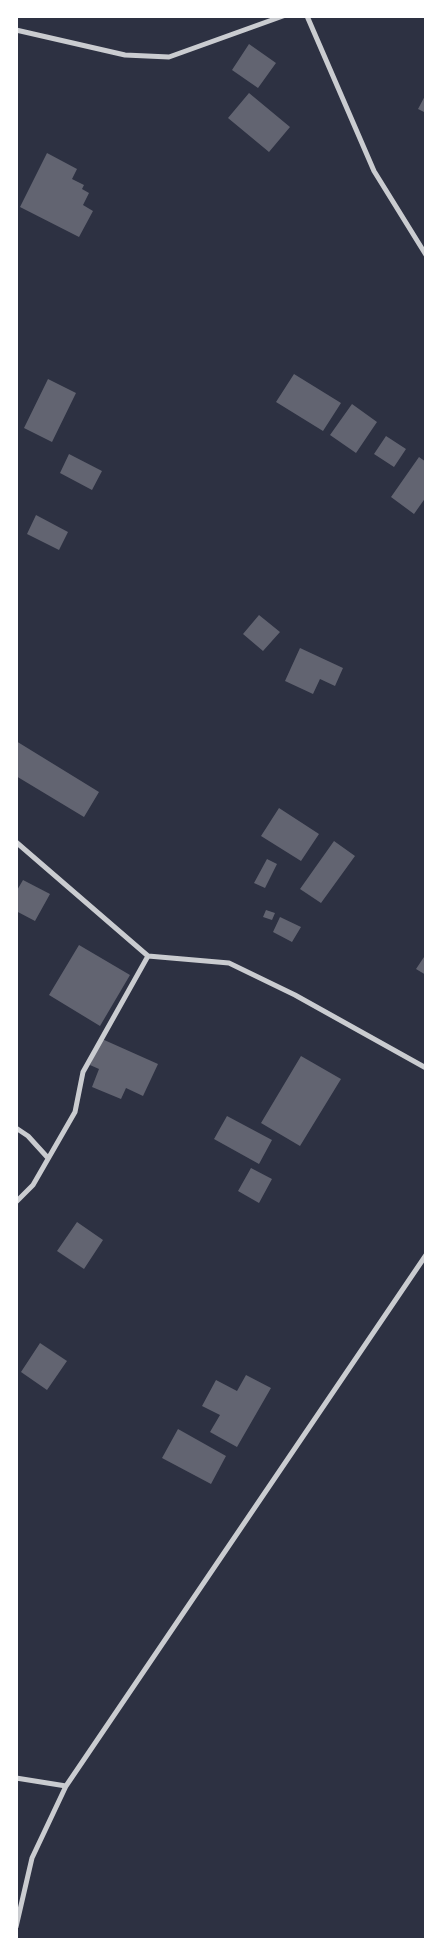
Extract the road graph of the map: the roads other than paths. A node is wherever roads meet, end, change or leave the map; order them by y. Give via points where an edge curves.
1 (283, 16) edge
2 (307, 16) edge
3 (16, 30) edge
4 (426, 255) edge
5 (16, 842) edge
6 (148, 956) junction
7 (426, 1068) edge
8 (16, 1128) edge
9 (48, 1158) junction
10 (16, 1202) edge
11 (426, 1255) edge
12 (16, 1778) edge
13 (66, 1786) junction
14 (16, 1927) edge

1 - 3 street via 169,56 125,55
2 - 4 street via 374,170
5 - 6 street
6 - 7 street via 229,963 295,995
6 - 9 street via 83,1072 75,1112
8 - 9 street
9 - 10 street via 33,1185
11 - 13 street
12 - 13 street
13 - 14 street via 32,1858

